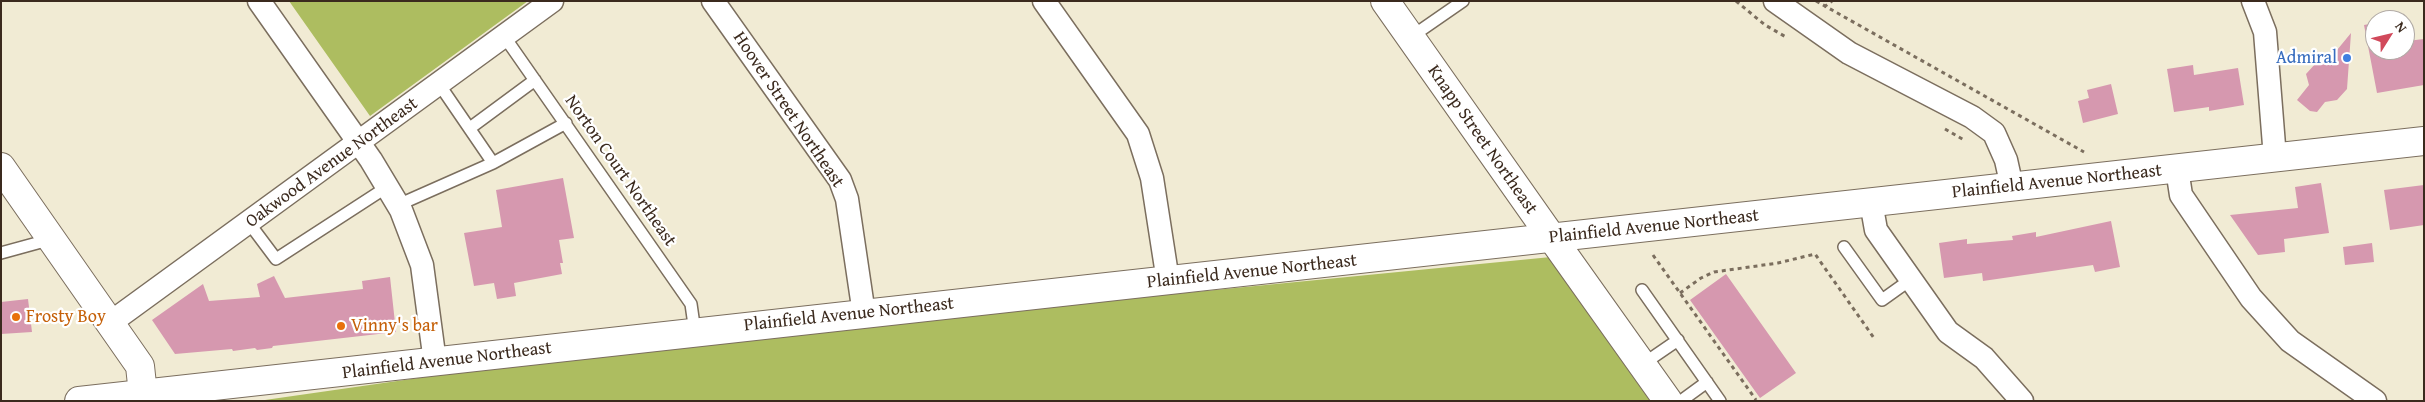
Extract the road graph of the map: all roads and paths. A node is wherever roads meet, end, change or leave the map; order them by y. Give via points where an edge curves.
1 (259, 1) edge
2 (552, 1) edge
3 (713, 1) edge
4 (1044, 1) edge
5 (1385, 1) edge
6 (1463, 1) edge
7 (1744, 1) edge
8 (1816, 1) edge
9 (2253, 1) edge
10 (1783, 3) edge
11 (1740, 4) dead end
12 (504, 36) junction
13 (1410, 37) junction
14 (535, 80) junction
15 (439, 84) junction
16 (566, 123) junction
17 (470, 128) junction
18 (2424, 141) edge
19 (359, 144) junction
20 (2084, 152) dead end
21 (2276, 158) junction
22 (494, 163) junction
23 (1, 167) edge
24 (2177, 169) junction
25 (2012, 187) junction
26 (392, 196) junction
27 (1871, 202) junction
28 (249, 223) junction
29 (1552, 238) junction
30 (52, 239) junction
31 (1844, 247) dead end
32 (1, 253) edge
33 (1653, 255) dead end
34 (1910, 280) junction
35 (1168, 281) junction
36 (1642, 290) dead end
37 (1680, 293) junction
38 (864, 314) junction
39 (110, 323) junction
40 (695, 332) junction
41 (1874, 338) dead end
42 (1678, 340) junction
43 (435, 362) junction
44 (1643, 364) junction
45 (1708, 382) junction
46 (144, 394) junction
47 (1756, 400) edge
48 (80, 401) edge
49 (1668, 401) edge
50 (1681, 401) edge
51 (1720, 401) edge
52 (2022, 401) edge
53 (2375, 401) edge

1 - 19 street
2 - 12 street, Oakwood Avenue Northeast
3 - 38 street, Hoover Street Northeast via 840,180 846,199
4 - 35 street via 1138,134 1152,178
5 - 13 main road, Knapp Street Northeast
6 - 13 lane
7 - 11 path
8 - 20 path
9 - 21 street via 2265,32
10 - 25 street via 1849,53 1972,117 1994,133 2006,160
12 - 14 lane, Norton Court Northeast
12 - 15 street, Oakwood Avenue Northeast
13 - 29 main road, Knapp Street Northeast
14 - 16 lane, Norton Court Northeast
14 - 17 lane
15 - 17 lane
15 - 19 street, Oakwood Avenue Northeast
16 - 22 lane
16 - 40 lane, Norton Court Northeast via 692,304
17 - 22 lane
18 - 21 main road, Plainfield Avenue Northeast
19 - 26 street
19 - 28 street, Oakwood Avenue Northeast
21 - 24 main road, Plainfield Avenue Northeast
22 - 26 lane
23 - 30 main road
24 - 25 main road, Plainfield Avenue Northeast
24 - 53 street via 2181,195 2251,298 2290,341
25 - 27 main road, Plainfield Avenue Northeast
26 - 28 lane via 276,259
26 - 43 street via 422,265
27 - 29 main road, Plainfield Avenue Northeast
27 - 34 street via 1876,230
28 - 39 street, Oakwood Avenue Northeast
29 - 35 main road, Plainfield Avenue Northeast
29 - 44 main road, Knapp Street Northeast
30 - 32 lane
30 - 39 main road
31 - 34 lane via 1882,300
33 - 37 path
34 - 52 street via 1948,332 1984,358
35 - 38 main road, Plainfield Avenue Northeast
36 - 42 lane
37 - 41 path via 1714,272 1814,254
37 - 47 path
38 - 40 main road, Plainfield Avenue Northeast
39 - 46 main road via 140,366
40 - 43 main road, Plainfield Avenue Northeast
42 - 44 lane
42 - 45 lane
43 - 46 main road, Plainfield Avenue Northeast
44 - 49 main road, Knapp Street Northeast
45 - 50 lane
45 - 51 lane
46 - 48 main road, Plainfield Avenue Northeast

